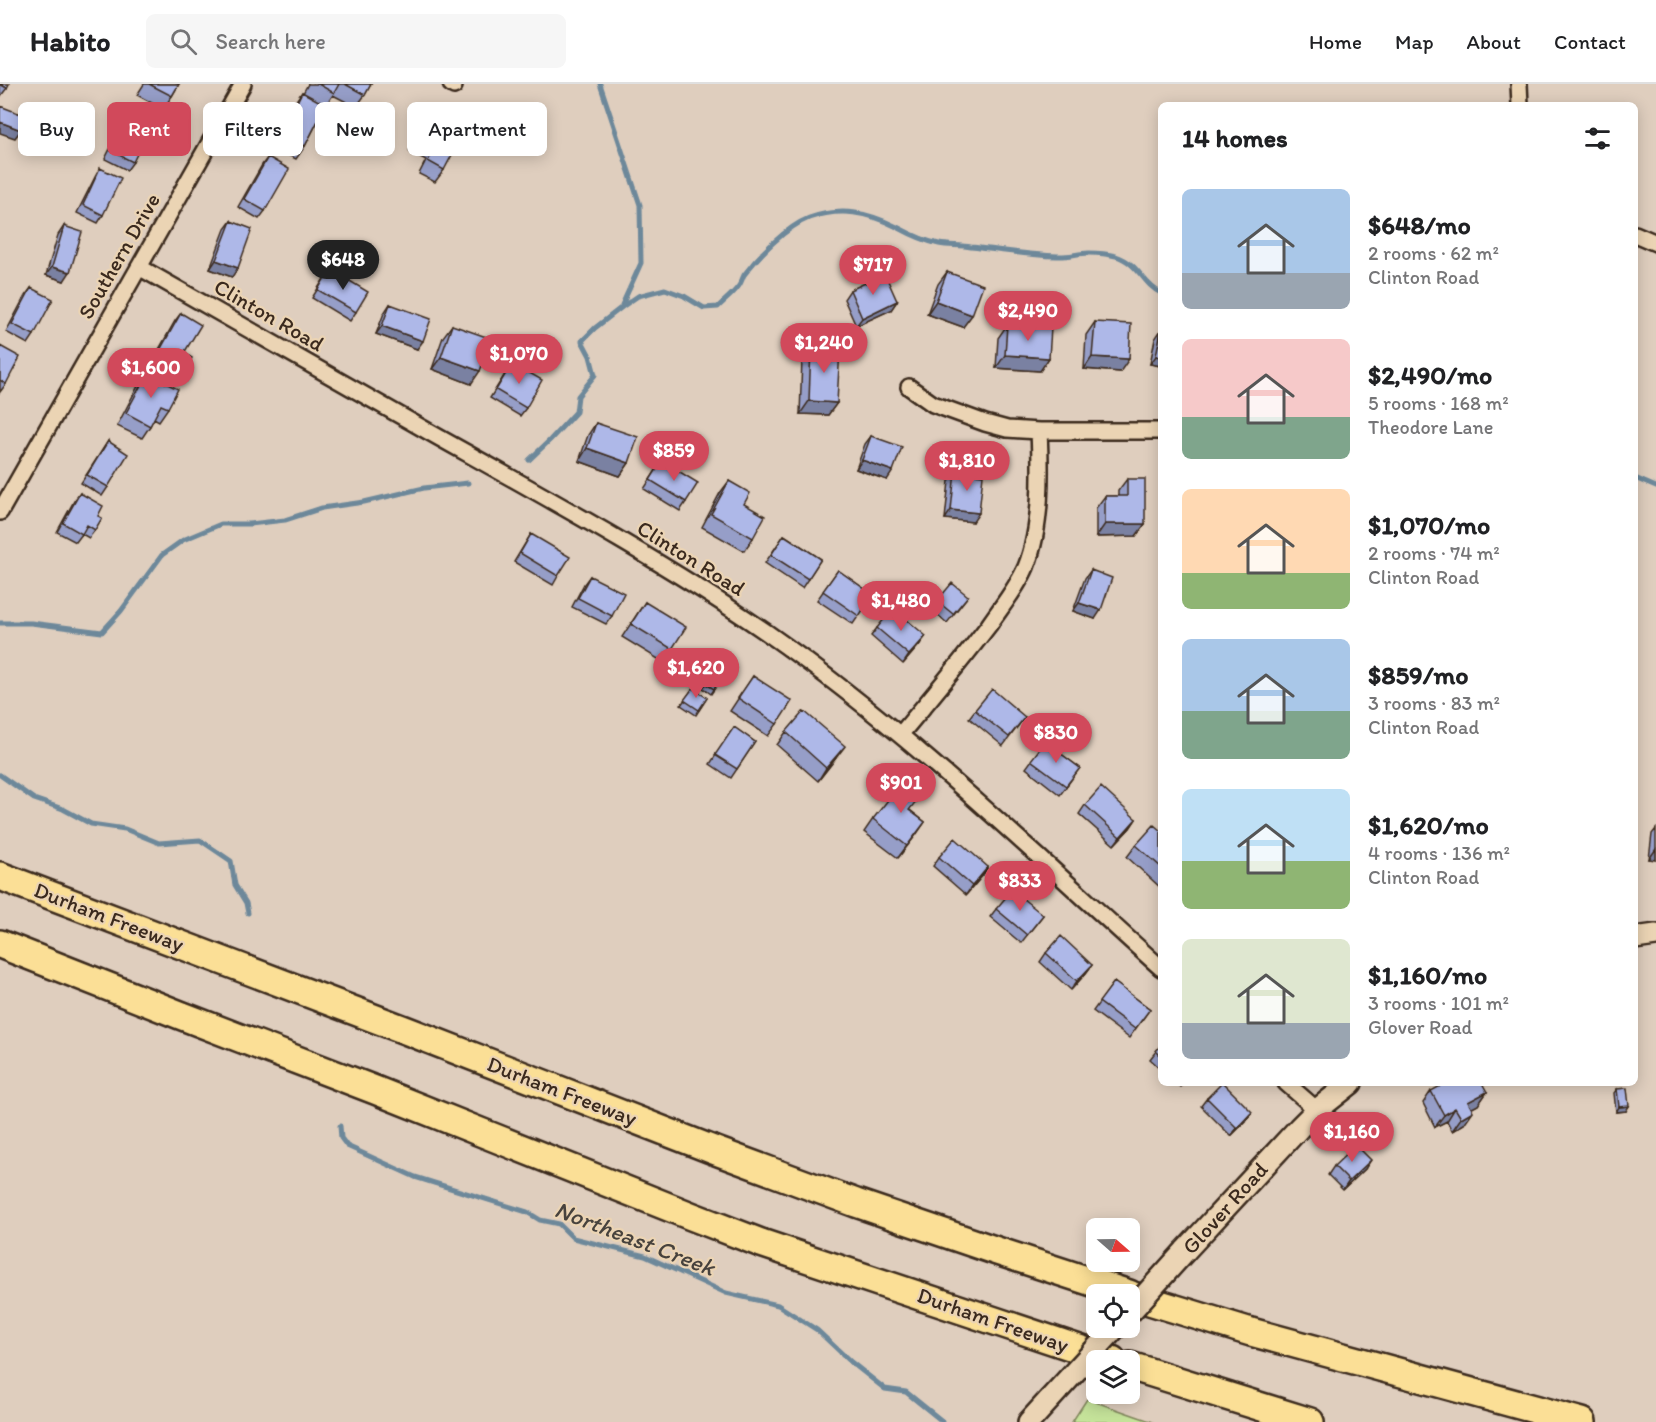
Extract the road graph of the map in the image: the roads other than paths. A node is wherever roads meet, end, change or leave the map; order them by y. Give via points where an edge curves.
1 (243, 84) edge
2 (1519, 84) edge
3 (1520, 102) edge
4 (1638, 235) edge
5 (1656, 243) edge
6 (139, 267) junction
7 (909, 387) dead end
8 (1039, 431) junction
9 (1158, 431) edge
10 (0, 512) edge
11 (900, 735) junction
12 (0, 876) edge
13 (1656, 935) edge
14 (1638, 938) edge
15 (0, 944) edge
16 (1158, 965) edge
17 (1289, 1086) edge
18 (1347, 1086) edge
19 (1317, 1110) junction
20 (1096, 1284) edge
21 (1140, 1298) edge
22 (1140, 1301) edge
23 (1106, 1338) edge
24 (1086, 1351) edge
25 (1140, 1369) edge
26 (1029, 1422) edge
27 (1310, 1422) edge
28 (1582, 1422) edge

1 - 6 street, Southern Drive
2 - 3 street
4 - 5 street
6 - 10 street, Southern Drive
6 - 11 street, Clinton Road via 664,567 766,633
7 - 8 street via 933,404 957,414 1007,429
8 - 9 street
8 - 11 street via 1036,528 1020,580 982,634
11 - 16 street, Clinton Road
12 - 20 highway, Durham Freeway via 716,1151
13 - 14 street
15 - 24 highway, Durham Freeway via 761,1243
17 - 19 street
18 - 19 street, Glover Road
19 - 22 street, Glover Road, bridge
21 - 28 highway, Durham Freeway
23 - 26 street, bridge
25 - 27 highway

